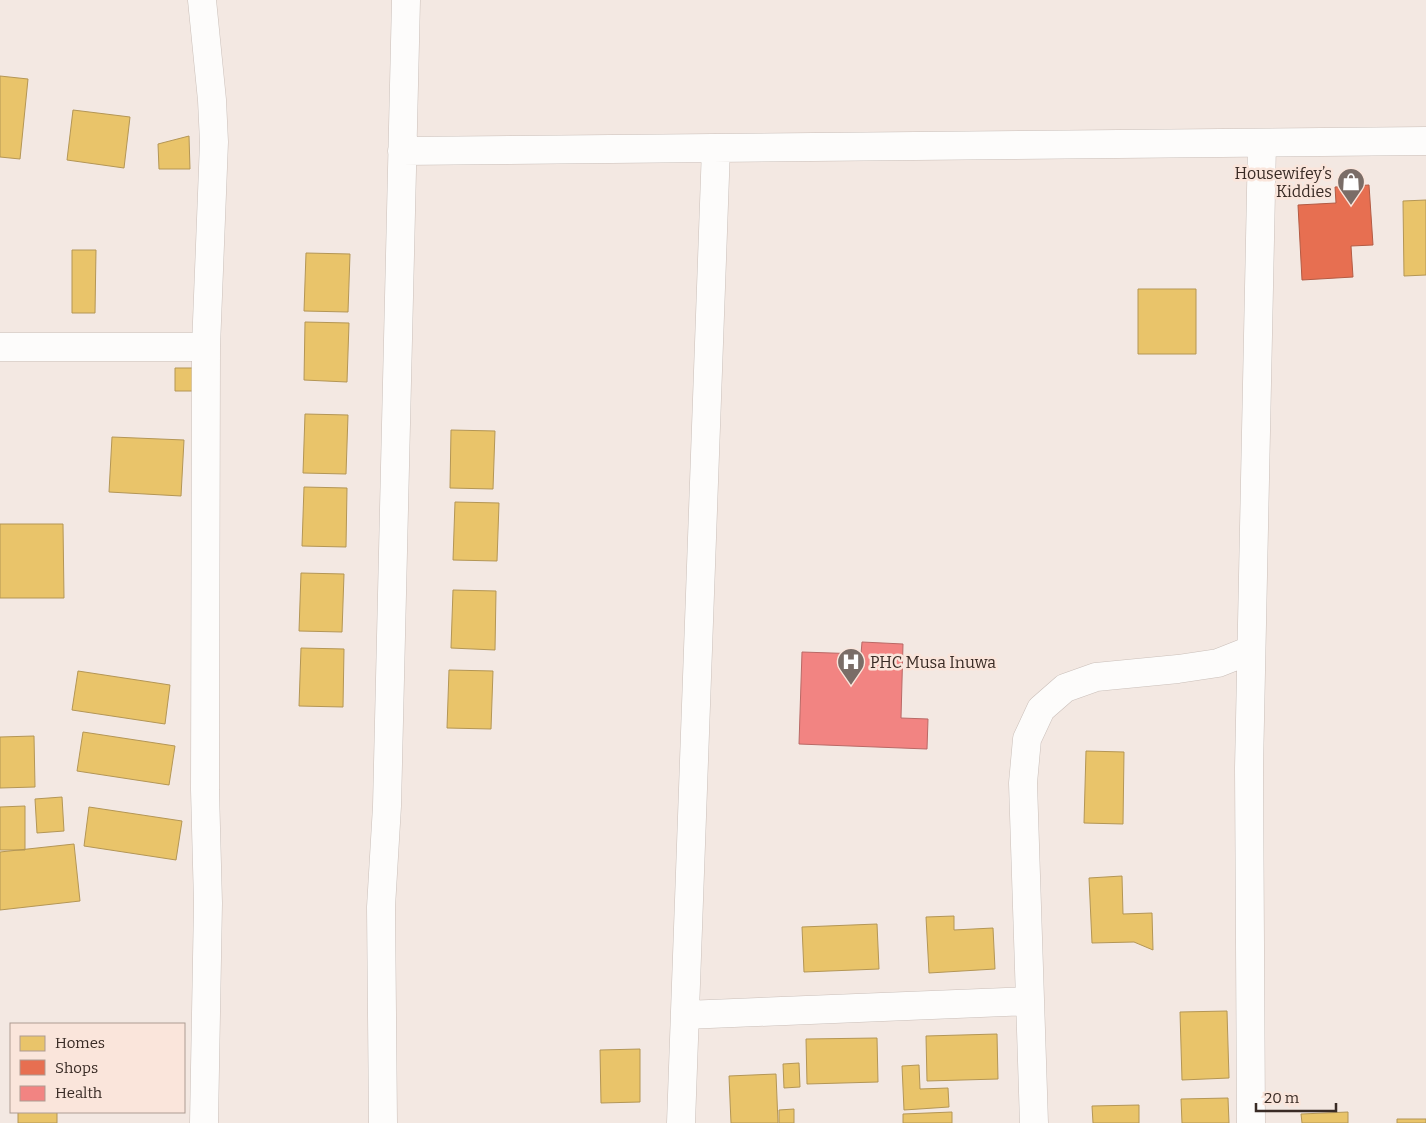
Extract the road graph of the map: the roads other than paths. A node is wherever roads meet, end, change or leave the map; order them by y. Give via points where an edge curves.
1 (202, 0) edge
2 (406, 0) edge
3 (1426, 142) edge
4 (1262, 143) junction
5 (716, 148) junction
6 (402, 151) junction
7 (206, 346) junction
8 (0, 347) edge
9 (1251, 650) junction
10 (1030, 1001) junction
11 (685, 1014) junction
12 (204, 1123) edge
13 (383, 1123) edge
14 (681, 1123) edge
15 (1034, 1123) edge
16 (1251, 1123) edge

1 - 7 street via 214,142
2 - 6 street
3 - 4 street
4 - 5 street
4 - 9 street
5 - 6 street
5 - 11 street
6 - 13 street via 381,907
7 - 8 street
7 - 12 street via 205,790 208,903
9 - 10 street via 1218,663 1096,677 1065,688 1041,710 1027,739 1022,783
9 - 16 street
10 - 11 street
10 - 15 street
11 - 14 street

